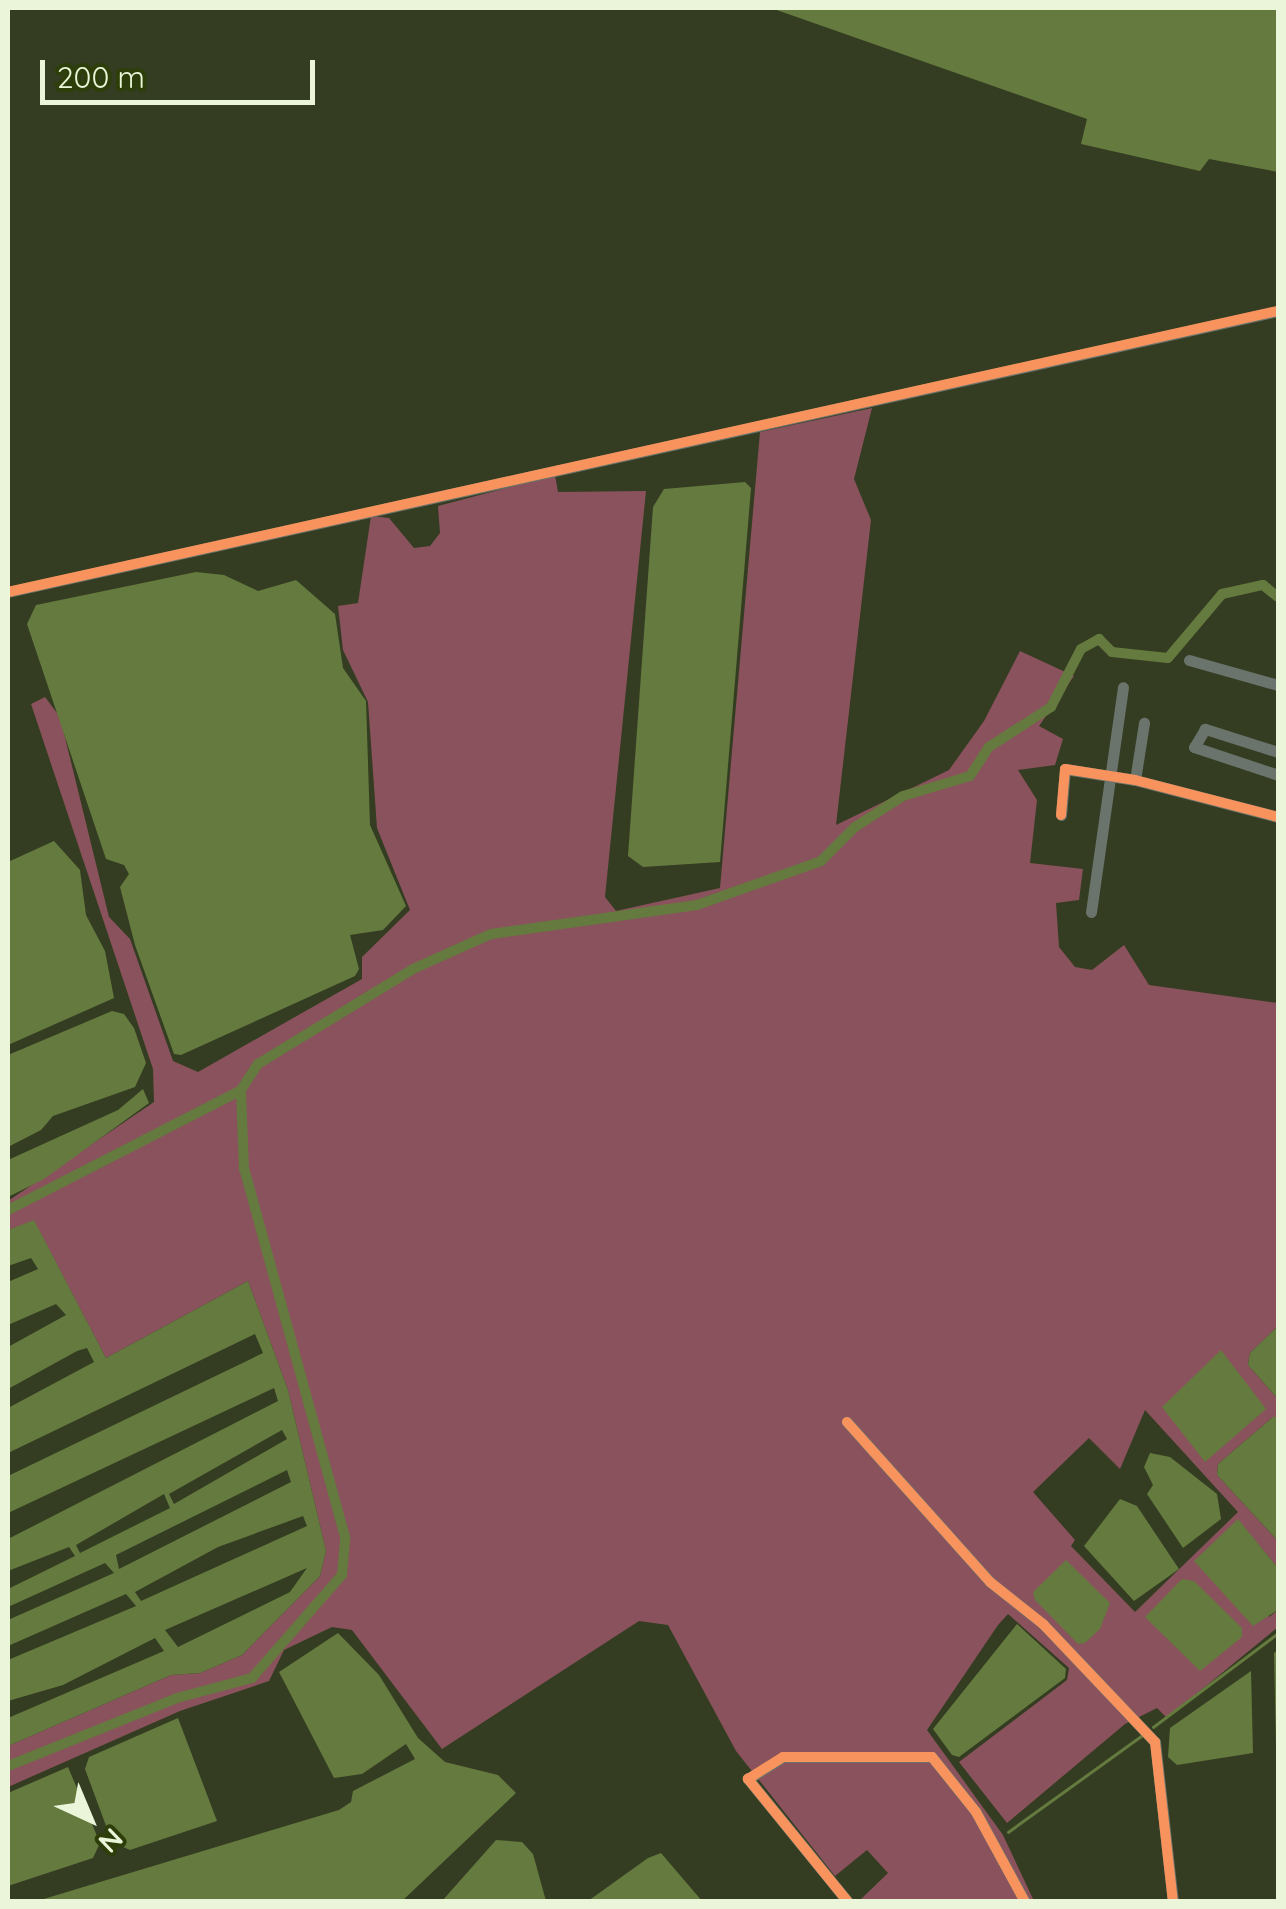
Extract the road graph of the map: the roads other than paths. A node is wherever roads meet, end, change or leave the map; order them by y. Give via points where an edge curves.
1 (1278, 311) edge
2 (8, 592) edge
3 (1189, 660) dead end
4 (1278, 685) edge
5 (1123, 687) dead end
6 (1144, 723) dead end
7 (1278, 752) edge
8 (1110, 775) junction
9 (1278, 775) edge
10 (1135, 780) junction
11 (1061, 815) dead end
12 (1278, 817) edge
13 (1092, 912) dead end
14 (846, 1422) dead end
15 (848, 1902) edge
16 (1024, 1902) edge
17 (1172, 1902) edge

1 - 2 street
3 - 4 street
5 - 8 street
6 - 10 street
7 - 9 street via 1205,729 1194,747
8 - 10 street
8 - 11 street via 1065,770
8 - 13 street
10 - 12 street
14 - 17 street via 990,1582 1043,1624 1155,1742
15 - 16 street via 748,1779 783,1756 932,1757 976,1812

